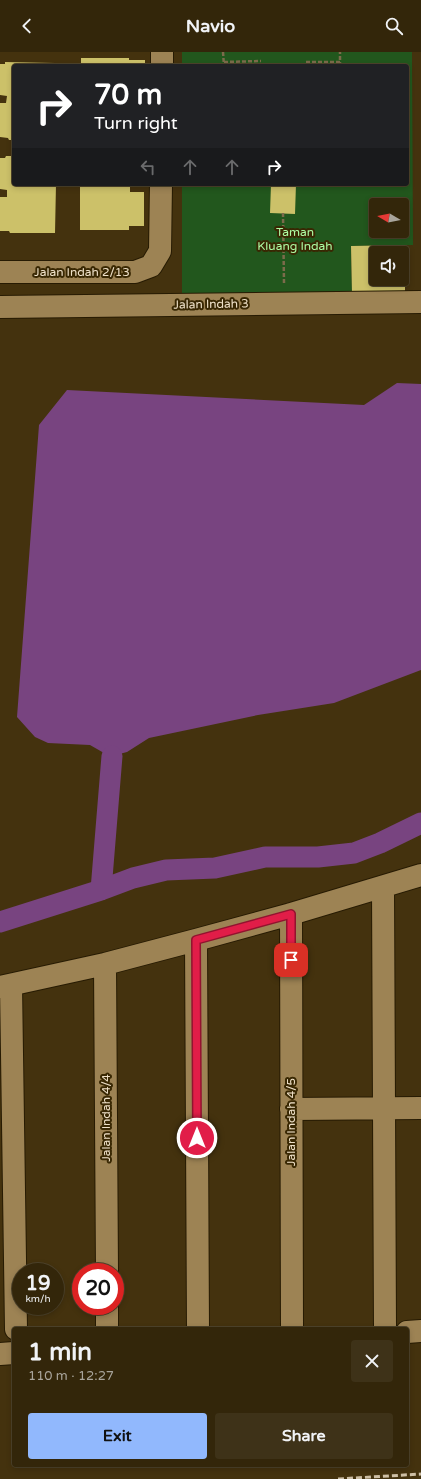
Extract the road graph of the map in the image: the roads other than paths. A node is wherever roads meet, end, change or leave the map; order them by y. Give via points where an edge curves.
1 (162, 52) edge
2 (162, 64) edge
3 (161, 186) edge
4 (0, 272) edge
5 (421, 302) edge
6 (0, 307) edge
7 (421, 875) edge
8 (383, 886) junction
9 (291, 914) junction
10 (196, 940) junction
11 (105, 964) junction
12 (6, 986) edge
13 (384, 1108) junction
14 (421, 1108) edge
15 (291, 1109) junction
16 (107, 1263) edge
17 (107, 1315) edge
18 (16, 1327) edge
19 (107, 1327) edge
20 (198, 1327) edge
21 (292, 1327) edge
22 (385, 1327) edge
23 (421, 1331) edge
24 (409, 1332) edge
25 (12, 1353) edge
26 (0, 1354) edge

1 - 2 street
3 - 4 street, Jalan Indah 2/13 via 160,251 151,266 135,272
5 - 6 street, Jalan Indah 3
7 - 8 street
8 - 9 street
8 - 13 street
9 - 10 street
9 - 15 street, Jalan Indah 4/5
10 - 11 street
10 - 20 street
11 - 12 street
11 - 16 street, Jalan Indah 4/4
12 - 18 street
13 - 14 street
13 - 15 street
13 - 22 street
15 - 21 street, Jalan Indah 4/5
17 - 19 street
23 - 24 street
25 - 26 street

